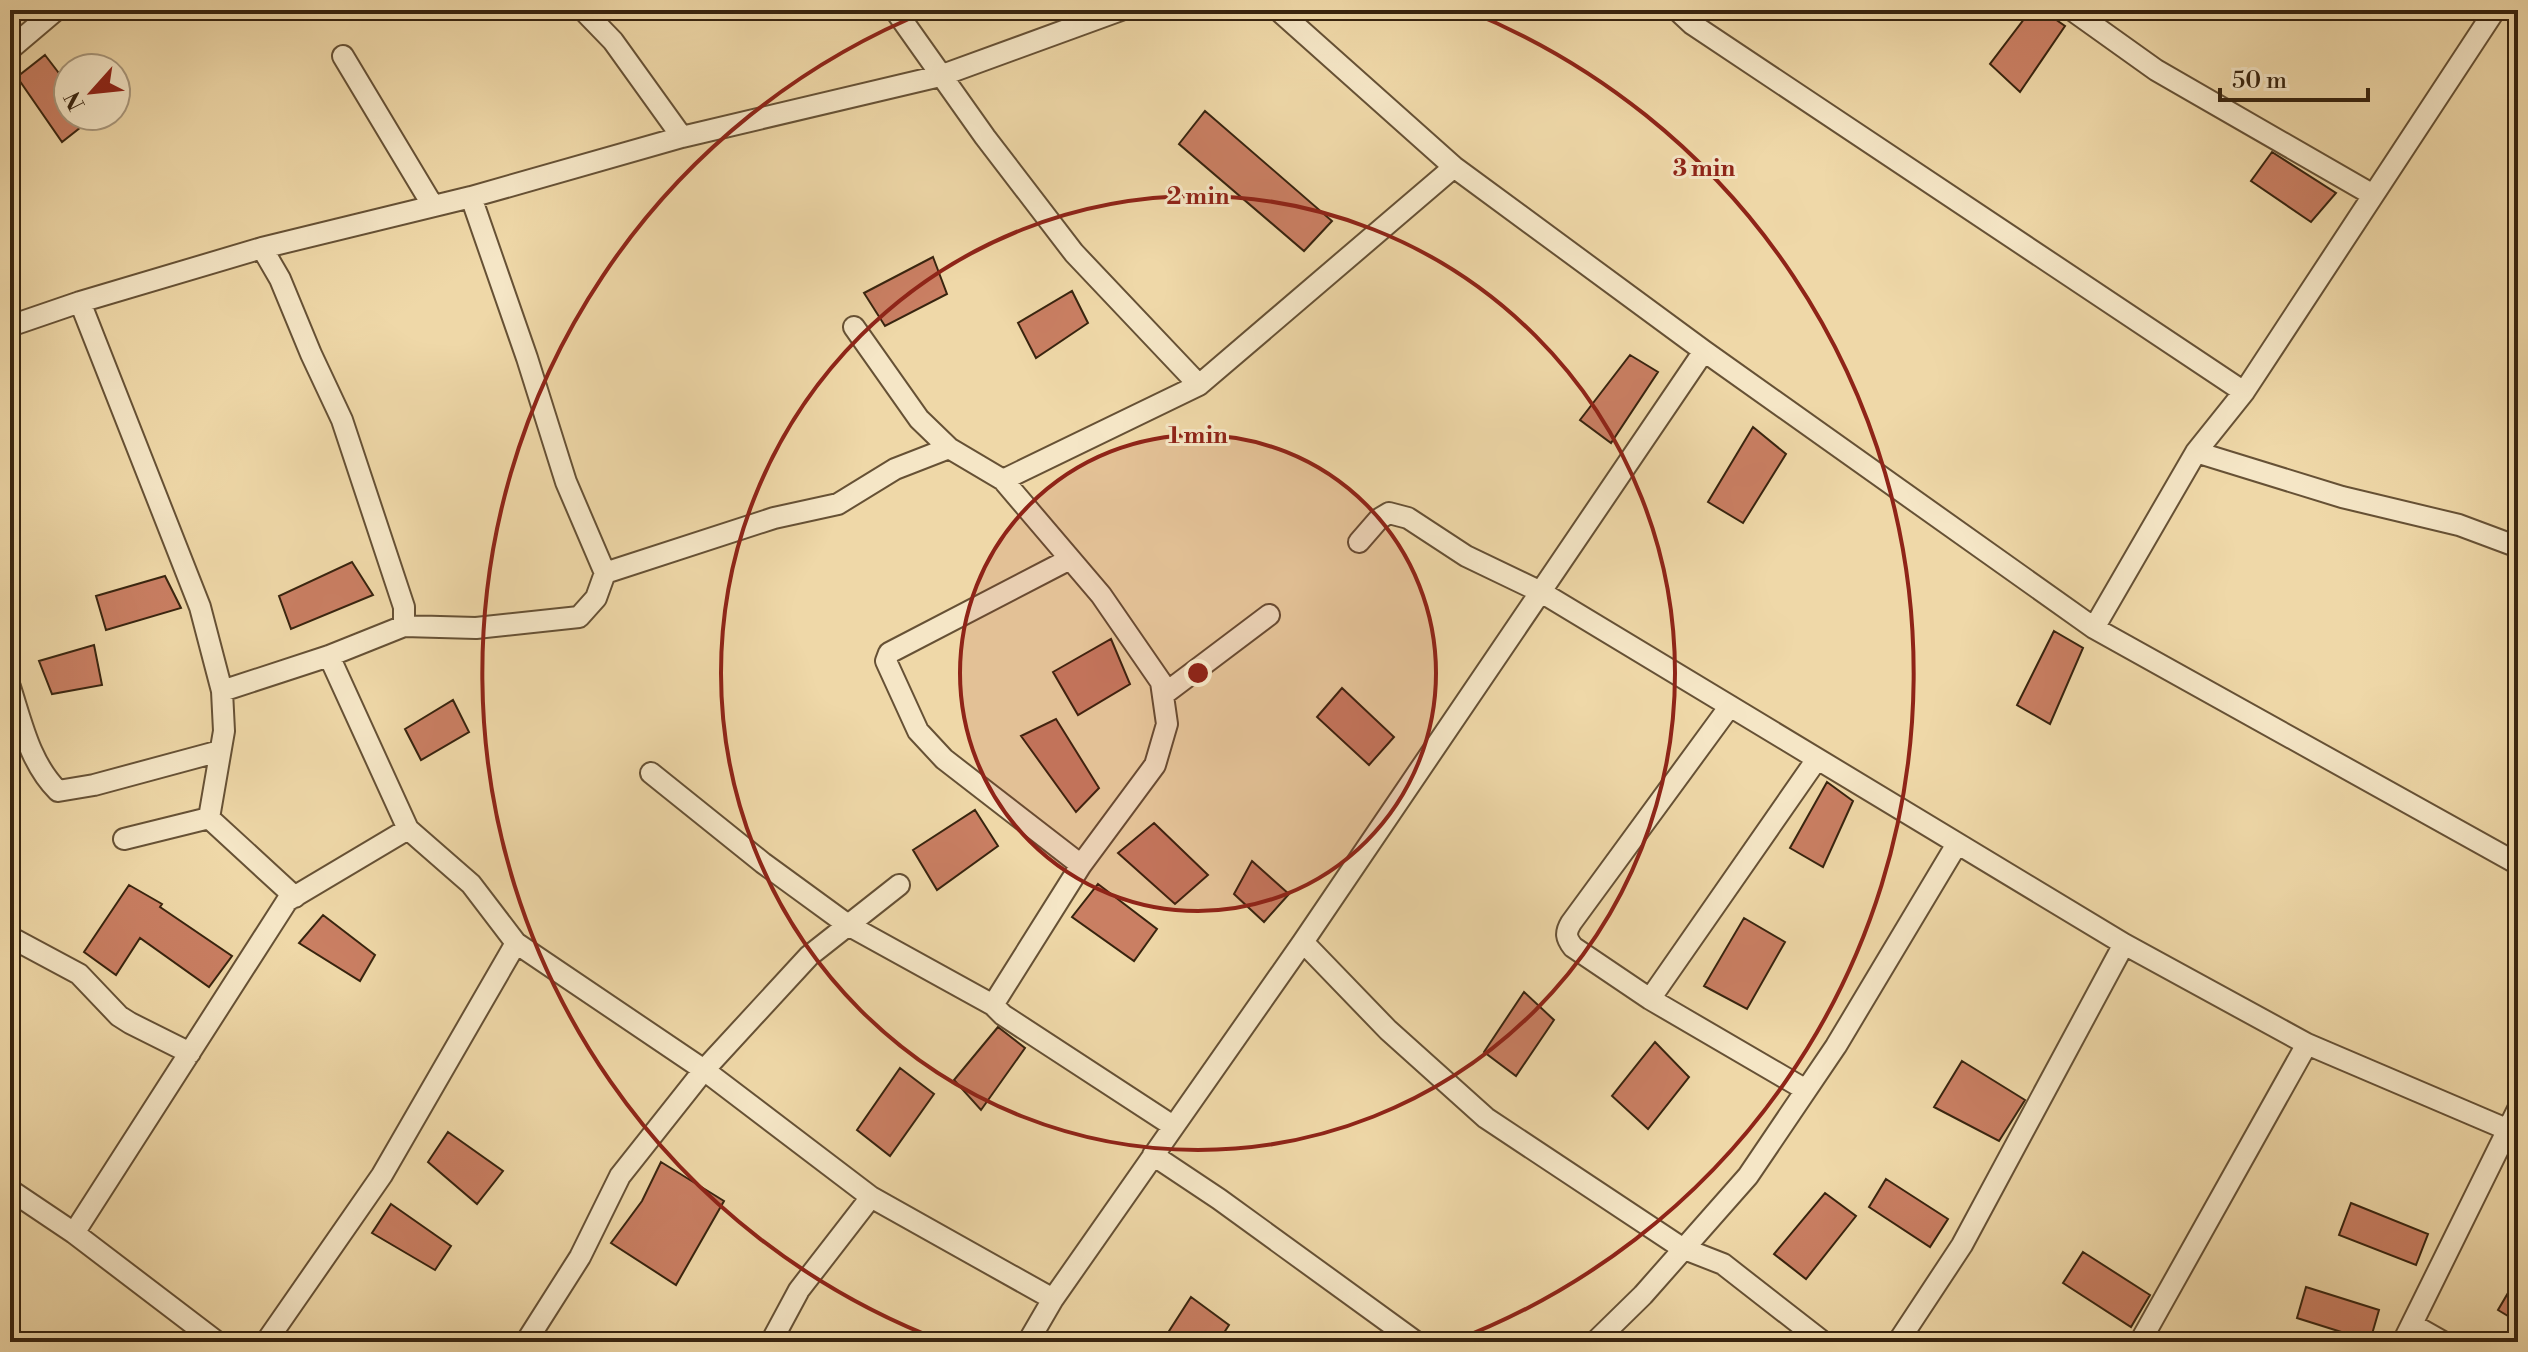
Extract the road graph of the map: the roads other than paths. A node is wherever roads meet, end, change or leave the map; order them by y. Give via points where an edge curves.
1 (56, 10) edge
2 (583, 10) edge
3 (895, 10) edge
4 (1121, 10) edge
5 (1278, 10) edge
6 (1677, 10) edge
7 (2072, 10) edge
8 (2495, 10) edge
9 (10, 49) edge
10 (343, 56) dead end
11 (940, 76) junction
12 (682, 137) junction
13 (1454, 167) junction
14 (2373, 195) junction
15 (471, 197) junction
16 (433, 206) junction
17 (262, 248) junction
18 (80, 302) junction
19 (10, 326) edge
20 (854, 327) dead end
21 (1704, 351) junction
22 (1199, 385) junction
23 (2244, 392) junction
24 (949, 448) junction
25 (2196, 452) junction
26 (1003, 480) junction
27 (1359, 542) dead end
28 (2518, 547) edge
29 (1070, 559) junction
30 (605, 573) junction
31 (1541, 592) junction
32 (1269, 615) dead end
33 (404, 626) junction
34 (2094, 628) junction
35 (329, 656) junction
36 (10, 687) edge
37 (222, 691) junction
38 (1163, 695) junction
39 (1730, 706) junction
40 (220, 751) junction
41 (1817, 759) junction
42 (651, 773) dead end
43 (209, 818) junction
44 (408, 829) junction
45 (124, 839) dead end
46 (1957, 844) junction
47 (2518, 864) edge
48 (1081, 865) junction
49 (899, 885) dead end
50 (295, 897) junction
51 (848, 925) junction
52 (10, 937) edge
53 (1303, 942) junction
54 (516, 943) junction
55 (2124, 944) junction
56 (1650, 999) junction
57 (993, 1005) junction
58 (2307, 1044) junction
59 (190, 1053) junction
60 (704, 1070) junction
61 (1806, 1090) junction
62 (2518, 1109) edge
63 (1173, 1126) junction
64 (2513, 1132) edge
65 (1153, 1155) junction
66 (10, 1190) edge
67 (871, 1197) junction
68 (74, 1233) junction
69 (1682, 1248) junction
70 (1053, 1299) junction
71 (2408, 1334) edge
72 (1035, 1340) edge
73 (217, 1342) edge
74 (266, 1342) edge
75 (526, 1342) edge
76 (771, 1342) edge
77 (1416, 1342) edge
78 (1595, 1342) edge
79 (1823, 1342) edge
80 (1898, 1342) edge
81 (2140, 1342) edge
82 (2443, 1342) edge

1 - 9 street
2 - 12 street via 613,41
3 - 11 street
4 - 11 street
5 - 13 street
6 - 23 street
7 - 14 street via 2156,70
8 - 14 street
10 - 16 street
11 - 12 street
11 - 22 street via 1074,253
12 - 15 street
13 - 21 street
13 - 22 street
14 - 23 street
15 - 16 street
15 - 30 street via 566,482
16 - 17 street
17 - 18 street
17 - 33 street via 342,420 404,607
18 - 19 street
18 - 37 street via 200,607
20 - 24 street via 919,419
21 - 31 street
21 - 34 street
22 - 26 street
23 - 25 street
24 - 26 street
24 - 30 street via 895,469 838,504 774,518
25 - 28 street via 2342,497 2459,525
25 - 34 street
26 - 29 street
27 - 31 street via 1389,513 1408,518 1466,556
29 - 38 street via 1153,670
29 - 48 street via 889,653 886,661 918,731 944,759
30 - 33 street via 596,598 579,617 476,628
31 - 39 street
31 - 53 street
32 - 38 street
33 - 35 street
34 - 47 street
35 - 37 street
35 - 44 street
36 - 40 street via 35,762 58,791
37 - 40 street
38 - 48 street via 1167,724 1155,765
39 - 41 street
39 - 56 street via 1567,931 1573,947
40 - 43 street
41 - 46 street
41 - 56 street
42 - 51 street
43 - 45 street
43 - 50 street
44 - 50 street
44 - 54 street via 471,884
46 - 55 street
46 - 61 street
48 - 57 street
49 - 51 street
50 - 59 street via 287,901
51 - 57 street
51 - 60 street via 809,956
52 - 59 street via 79,974 130,1023
53 - 63 street
53 - 69 street via 1388,1030 1486,1118
54 - 60 street
54 - 74 street via 382,1175
55 - 58 street
55 - 80 street via 1962,1245
56 - 61 street
57 - 63 street
58 - 64 street
58 - 81 street
59 - 68 street
60 - 67 street
60 - 75 street via 620,1176 580,1257
61 - 69 street via 1748,1176
62 - 64 street
63 - 65 street
64 - 71 street
65 - 70 street
65 - 77 street
66 - 68 street
67 - 70 street
67 - 76 street via 799,1290
68 - 73 street
69 - 78 street
69 - 79 street via 1723,1264
70 - 72 street
71 - 82 street

